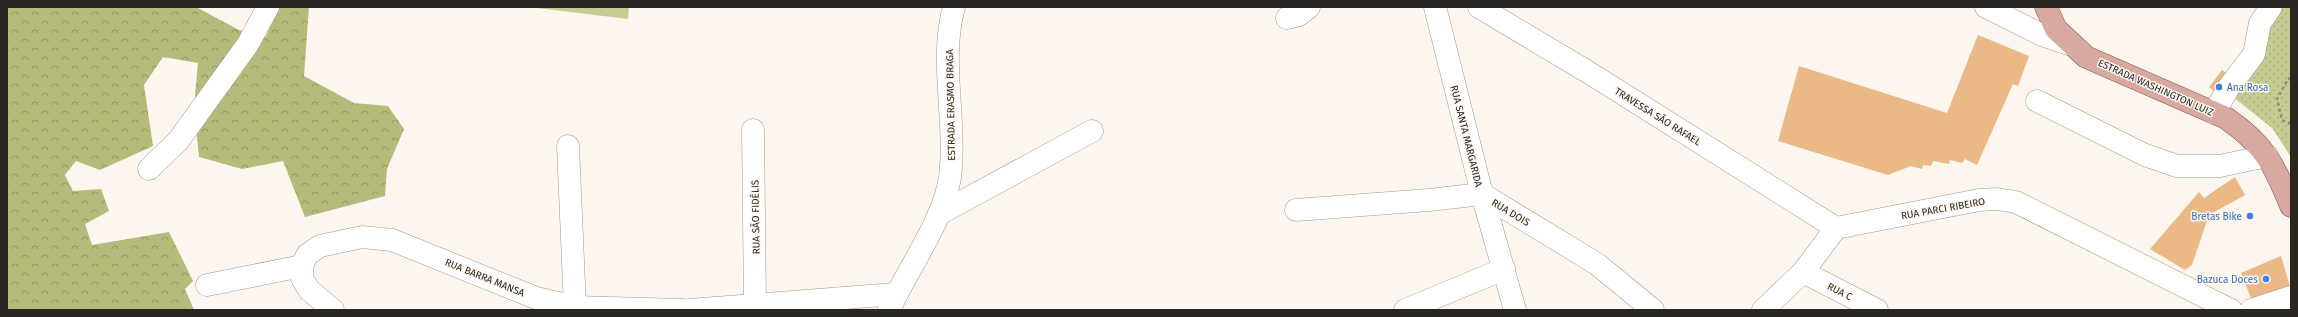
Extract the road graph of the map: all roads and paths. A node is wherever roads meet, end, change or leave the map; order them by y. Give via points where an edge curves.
1 (268, 7) edge
2 (954, 7) edge
3 (1309, 7) edge
4 (1435, 7) edge
5 (1479, 7) edge
6 (1986, 7) edge
7 (2046, 7) edge
8 (2271, 7) edge
9 (1287, 18) dead end
10 (2072, 46) junction
11 (2291, 78) edge
12 (2037, 101) dead end
13 (2214, 113) junction
14 (2291, 124) edge
15 (753, 130) dead end
16 (1092, 130) dead end
17 (568, 146) dead end
18 (2267, 156) junction
19 (149, 169) dead end
20 (1482, 194) junction
21 (2291, 206) edge
22 (1296, 210) dead end
23 (939, 214) junction
24 (1836, 228) junction
25 (302, 266) junction
26 (1504, 269) junction
27 (1803, 272) junction
28 (207, 285) dead end
29 (2291, 297) edge
30 (893, 302) edge
31 (755, 304) junction
32 (575, 307) junction
33 (333, 310) edge
34 (682, 310) edge
35 (688, 310) edge
36 (1405, 310) edge
37 (1515, 310) edge
38 (1653, 310) edge
39 (1763, 310) edge
40 (1878, 310) edge
41 (2231, 310) edge
42 (2251, 310) edge

1 - 19 street via 248,44 178,141
2 - 23 street, ESTRADA ERASMO BRAGA via 950,18 948,54 953,146 950,179
3 - 9 street via 1299,15
4 - 20 street, RUA SANTA MARGARIDA
5 - 24 street, TRAVESSA SÃO RAFAEL via 1588,72
6 - 10 street, ESTRADA WASHINGTON LUIZ via 2042,35
7 - 10 main road via 2056,29
8 - 13 street via 2260,23 2254,54 2229,87
10 - 13 main road, ESTRADA WASHINGTON LUIZ via 2086,57
11 - 14 path via 2288,78 2277,99 2282,120
12 - 18 street via 2145,155 2177,166 2220,166
13 - 18 main road, ESTRADA WASHINGTON LUIZ via 2243,130 2260,145
15 - 31 street, RUA SÃO FIDÉLIS
16 - 23 street
17 - 32 street
18 - 21 main road, ESTRADA WASHINGTON LUIZ via 2275,166
20 - 22 street, RUA DOIS
20 - 26 street, RUA SANTA MARGARIDA
20 - 38 street, RUA DOIS via 1597,264
23 - 30 street, ESTRADA ERASMO BRAGA
24 - 27 street
24 - 41 street, RUA PARCI RIBEIRO via 1979,200 2016,202
25 - 28 street
25 - 32 street, RUA BARRA MANSA via 307,255 320,246 362,237 392,240 536,298
25 - 33 street via 302,278 309,290
26 - 36 street
26 - 37 street, RUA SANTA MARGARIDA
27 - 39 street
27 - 40 street, RUA C
29 - 42 street
30 - 31 street
31 - 35 street
32 - 34 street, RUA BARRA MANSA

